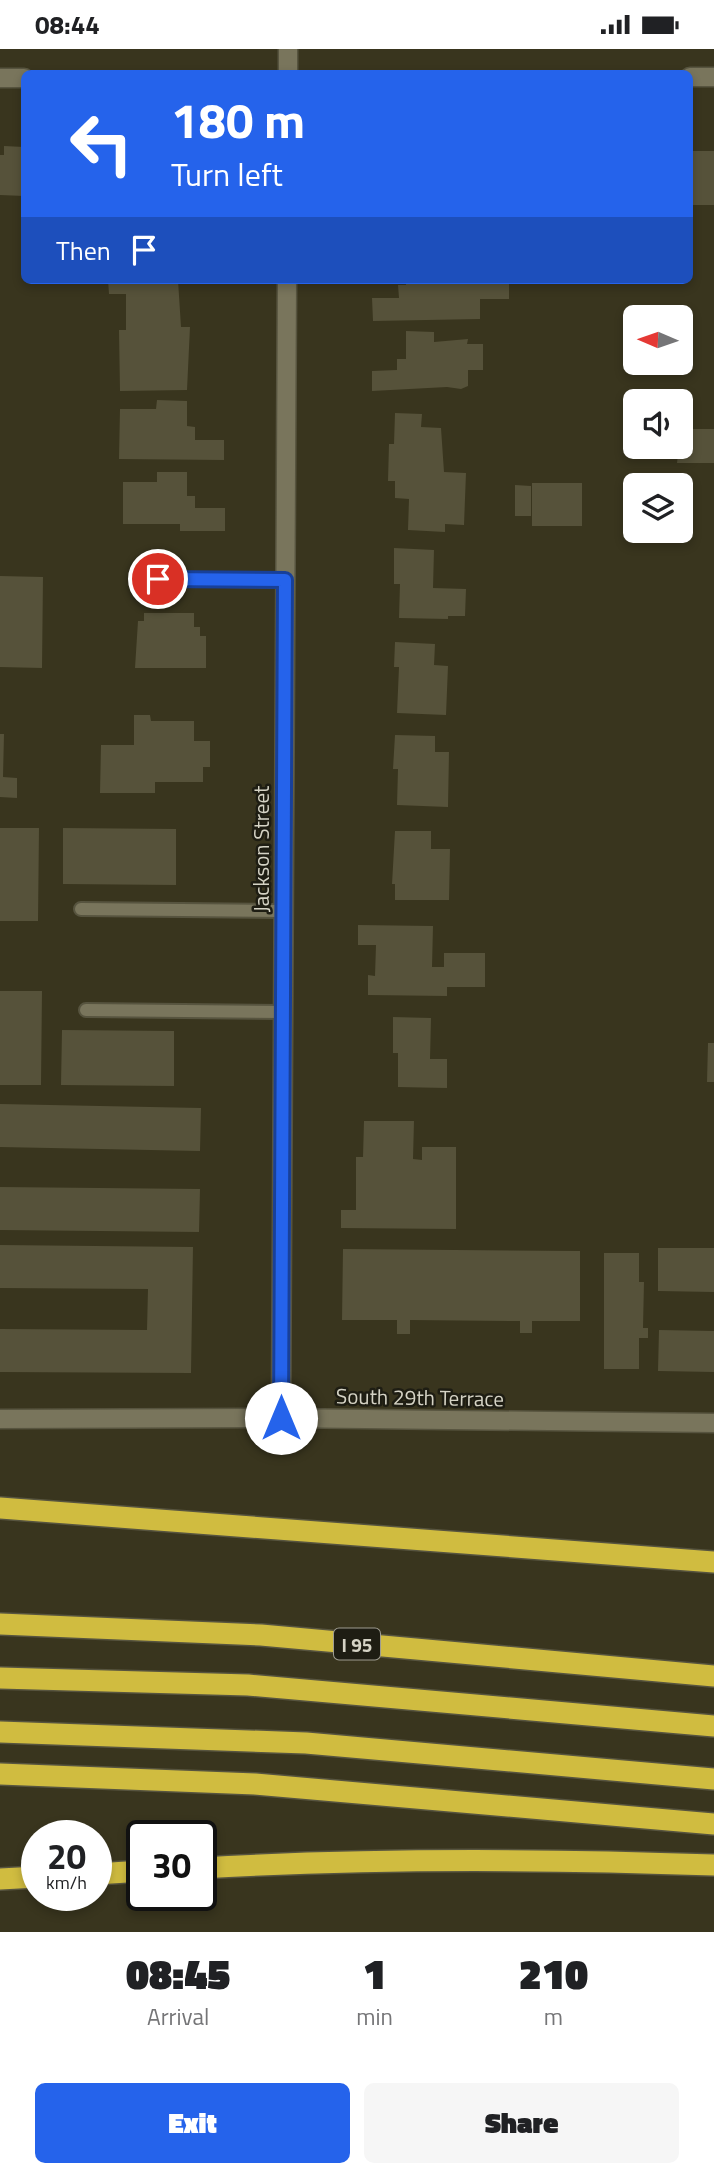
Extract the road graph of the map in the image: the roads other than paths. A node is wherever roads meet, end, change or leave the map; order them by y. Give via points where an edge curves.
1 (288, 49) edge
2 (288, 70) edge
3 (693, 77) edge
4 (714, 77) edge
5 (0, 78) edge
6 (21, 78) edge
7 (287, 284) edge
8 (158, 579) dead end
9 (285, 580) junction
10 (80, 909) dead end
11 (284, 911) junction
12 (86, 1010) dead end
13 (283, 1012) junction
14 (281, 1418) junction
15 (0, 1419) edge
16 (714, 1423) edge
17 (0, 1508) edge
18 (714, 1562) edge
19 (0, 1624) edge
20 (714, 1676) edge
21 (0, 1678) edge
22 (714, 1726) edge
23 (0, 1732) edge
24 (0, 1774) edge
25 (714, 1780) edge
26 (714, 1824) edge
27 (714, 1865) edge
28 (217, 1867) edge
29 (21, 1878) edge
30 (0, 1879) edge

1 - 2 street
3 - 4 street
5 - 6 street
7 - 9 street, Jackson Street
8 - 9 lane
9 - 11 street, Jackson Street
10 - 11 lane
11 - 13 street, Jackson Street
12 - 13 lane
13 - 14 street, Jackson Street
14 - 15 street, South 29th Terrace
14 - 16 street, South 29th Terrace
17 - 18 highway
19 - 20 highway, I 95 via 261,1635
21 - 22 highway via 248,1685
23 - 25 highway via 306,1743
24 - 26 highway via 255,1784
27 - 28 highway via 553,1860
29 - 30 highway

